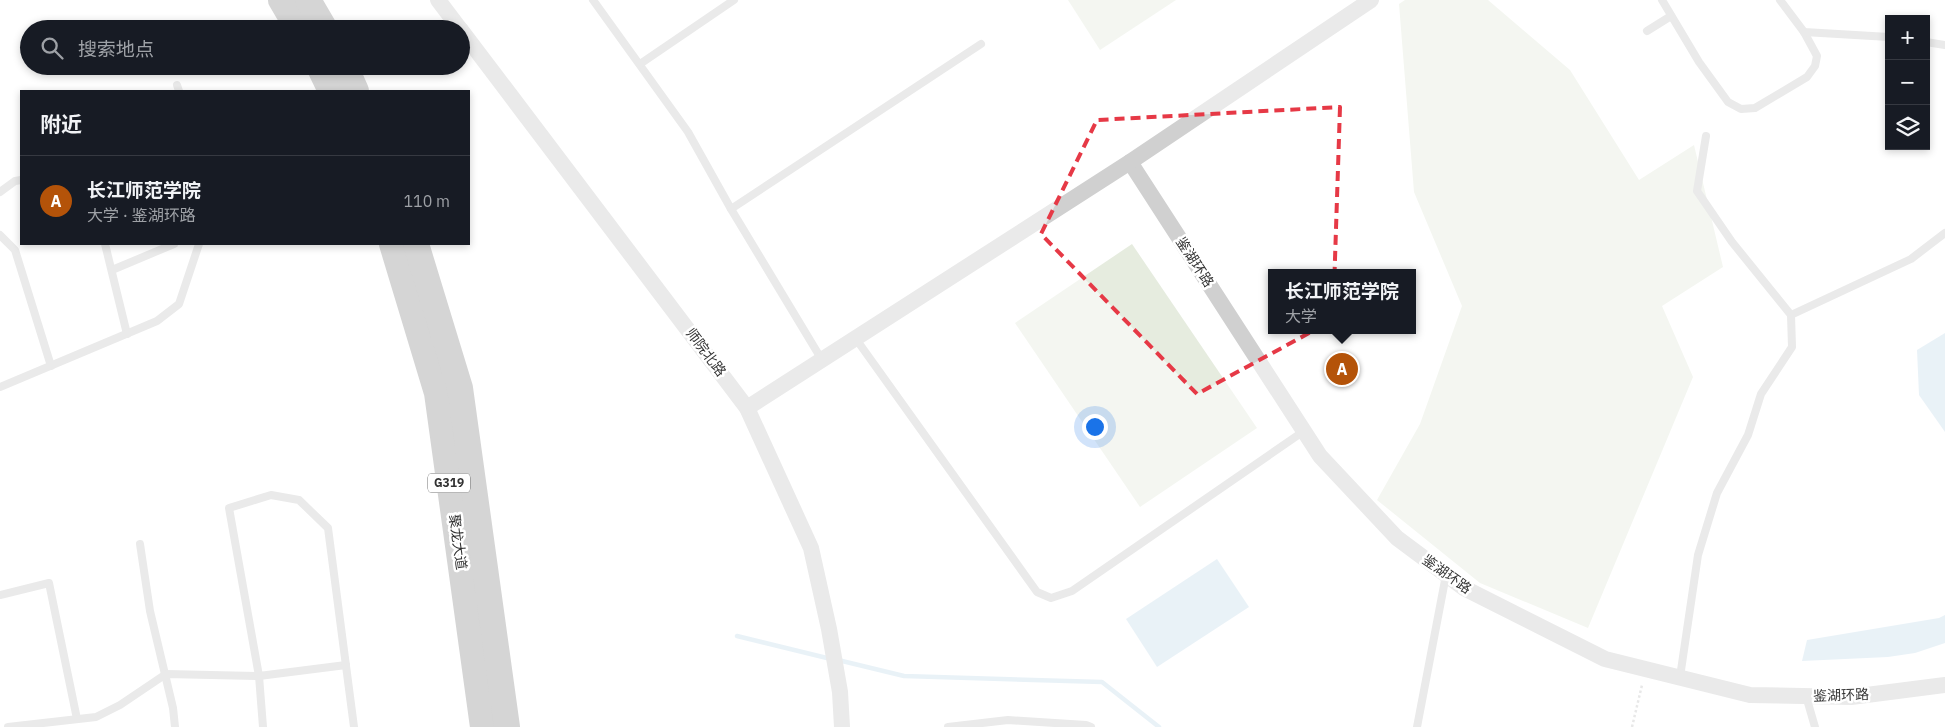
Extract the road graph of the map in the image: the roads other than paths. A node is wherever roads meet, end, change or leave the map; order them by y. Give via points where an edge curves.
1 (281, 0) edge
2 (308, 0) edge
3 (438, 0) edge
4 (593, 0) edge
5 (734, 0) edge
6 (1371, 0) edge
7 (1662, 0) edge
8 (1780, 0) edge
9 (1672, 16) junction
10 (293, 20) edge
11 (320, 20) edge
12 (454, 20) edge
13 (1647, 31) dead end
14 (1804, 32) junction
15 (1885, 37) edge
16 (470, 41) edge
17 (1930, 43) edge
18 (981, 44) dead end
19 (1945, 45) edge
20 (640, 64) junction
21 (323, 75) edge
22 (349, 75) edge
23 (331, 90) edge
24 (356, 90) edge
25 (1706, 136) dead end
26 (1130, 162) junction
27 (20, 180) edge
28 (0, 192) edge
29 (730, 209) junction
30 (1945, 233) edge
31 (0, 235) edge
32 (105, 245) edge
33 (172, 245) edge
34 (199, 245) edge
35 (392, 245) edge
36 (416, 245) edge
37 (112, 270) junction
38 (1791, 315) junction
39 (127, 334) junction
40 (856, 338) junction
41 (822, 360) junction
42 (51, 366) junction
43 (0, 387) edge
44 (747, 408) junction
45 (1304, 431) junction
46 (140, 544) dead end
47 (1446, 575) junction
48 (0, 595) edge
49 (346, 665) junction
50 (166, 674) junction
51 (259, 676) junction
52 (1680, 677) junction
53 (1945, 685) edge
54 (1806, 696) junction
55 (77, 719) junction
56 (8, 727) edge
57 (175, 727) edge
58 (263, 727) edge
59 (354, 727) edge
60 (483, 727) edge
61 (507, 727) edge
62 (842, 727) edge
63 (948, 727) edge
64 (1091, 727) edge
65 (1417, 727) edge
66 (1815, 727) edge

1 - 10 highway
2 - 11 highway
3 - 12 street, 师院北路
4 - 20 lane
5 - 20 lane
6 - 26 street
7 - 9 lane
8 - 14 lane
9 - 13 lane
9 - 14 lane via 1722,94 1728,102 1741,109 1755,108 1807,77 1817,56
14 - 15 lane
16 - 44 street, 师院北路
17 - 19 lane
18 - 29 lane
20 - 29 lane via 688,132
21 - 23 highway
22 - 24 highway
25 - 38 lane via 1697,191 1732,242
26 - 40 street
26 - 45 street, 鉴湖环路
27 - 28 lane
29 - 41 lane
30 - 38 lane via 1911,259
31 - 42 lane via 15,250
32 - 37 lane
33 - 37 lane
34 - 39 lane via 179,304 157,321
35 - 60 highway, 聚龙大道 / G319 via 437,394
36 - 61 highway, 聚龙大道 / G319 via 460,388
37 - 39 lane
38 - 52 lane via 1792,347 1761,394 1748,435 1717,493 1698,555
39 - 42 lane
40 - 41 street
40 - 45 lane via 1038,592 1051,598 1072,590
41 - 44 street
42 - 43 lane
44 - 62 street, 师院北路 via 811,548 840,692
45 - 47 street, 鉴湖环路 via 1320,456 1397,538
46 - 50 lane via 150,611
47 - 52 street, 鉴湖环路 via 1464,588 1605,658
47 - 65 lane
48 - 55 lane via 48,583
49 - 51 lane
49 - 51 lane via 328,528 298,500 271,495 229,508
49 - 59 lane
50 - 51 lane
50 - 55 lane via 120,706 96,717
50 - 57 lane
51 - 58 lane
52 - 54 street, 鉴湖环路 via 1750,695
53 - 54 street, 鉴湖环路 via 1851,697
54 - 66 lane
55 - 56 lane
63 - 64 lane via 1008,720

